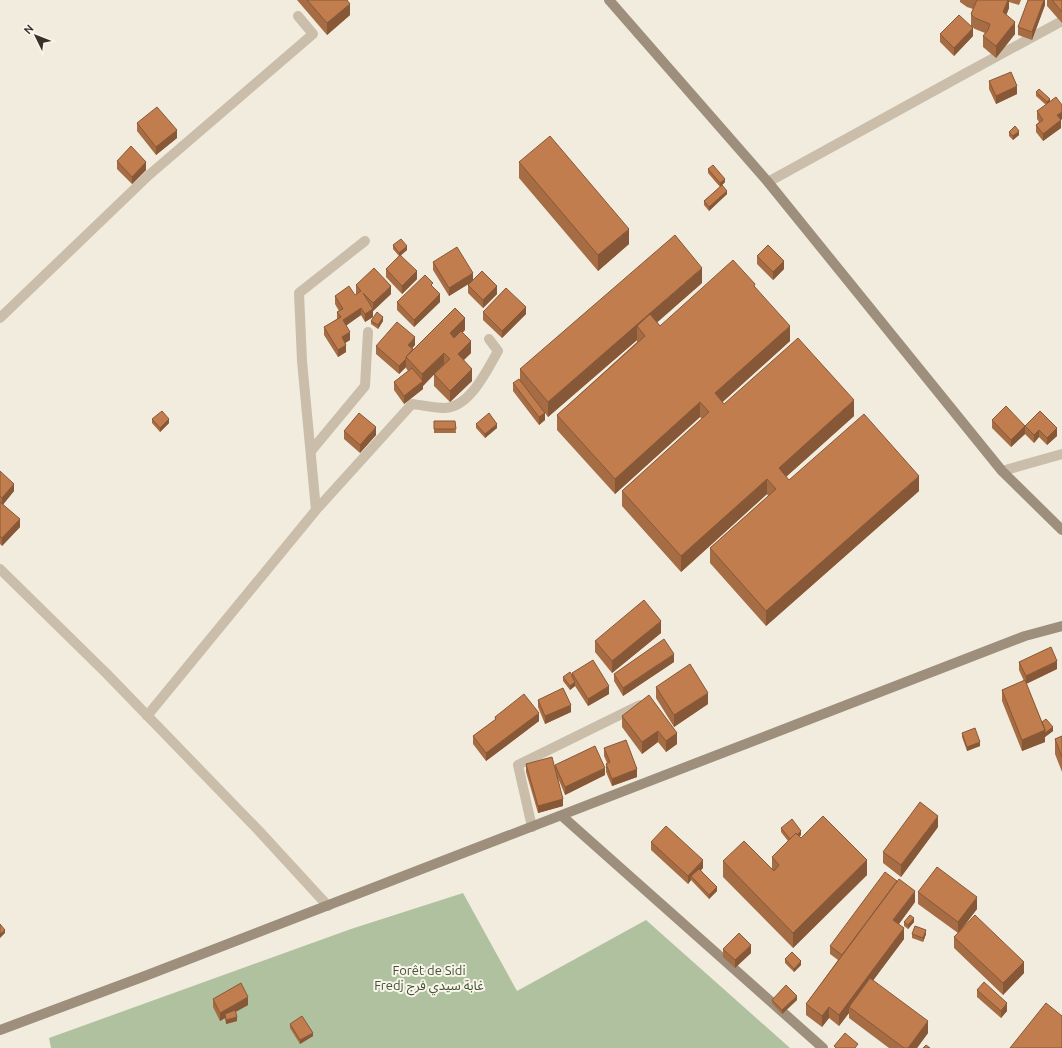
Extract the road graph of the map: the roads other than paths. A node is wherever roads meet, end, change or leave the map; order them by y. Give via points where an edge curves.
1 (609, 0) edge
2 (298, 16) dead end
3 (1062, 21) edge
4 (768, 182) junction
5 (365, 242) dead end
6 (0, 318) edge
7 (368, 332) dead end
8 (489, 339) dead end
9 (311, 451) junction
10 (1062, 454) edge
11 (1002, 471) junction
12 (316, 510) junction
13 (1062, 530) edge
14 (0, 569) edge
15 (1062, 626) edge
16 (648, 701) edge
17 (147, 716) junction
18 (562, 816) junction
19 (532, 827) junction
20 (328, 906) junction
21 (0, 1030) edge
22 (823, 1048) edge

1 - 4 main road
2 - 6 street via 313,34 149,174
3 - 4 street
4 - 11 main road
5 - 9 street via 299,293 302,361
7 - 9 street via 364,386
8 - 12 street via 498,351 476,387 460,403 446,408 412,404
9 - 12 street
10 - 11 street
11 - 13 main road
12 - 17 street
14 - 17 street
15 - 18 main road via 1025,636
16 - 19 street via 518,765
17 - 20 street
18 - 19 main road
18 - 22 main road
19 - 20 main road
20 - 21 main road

